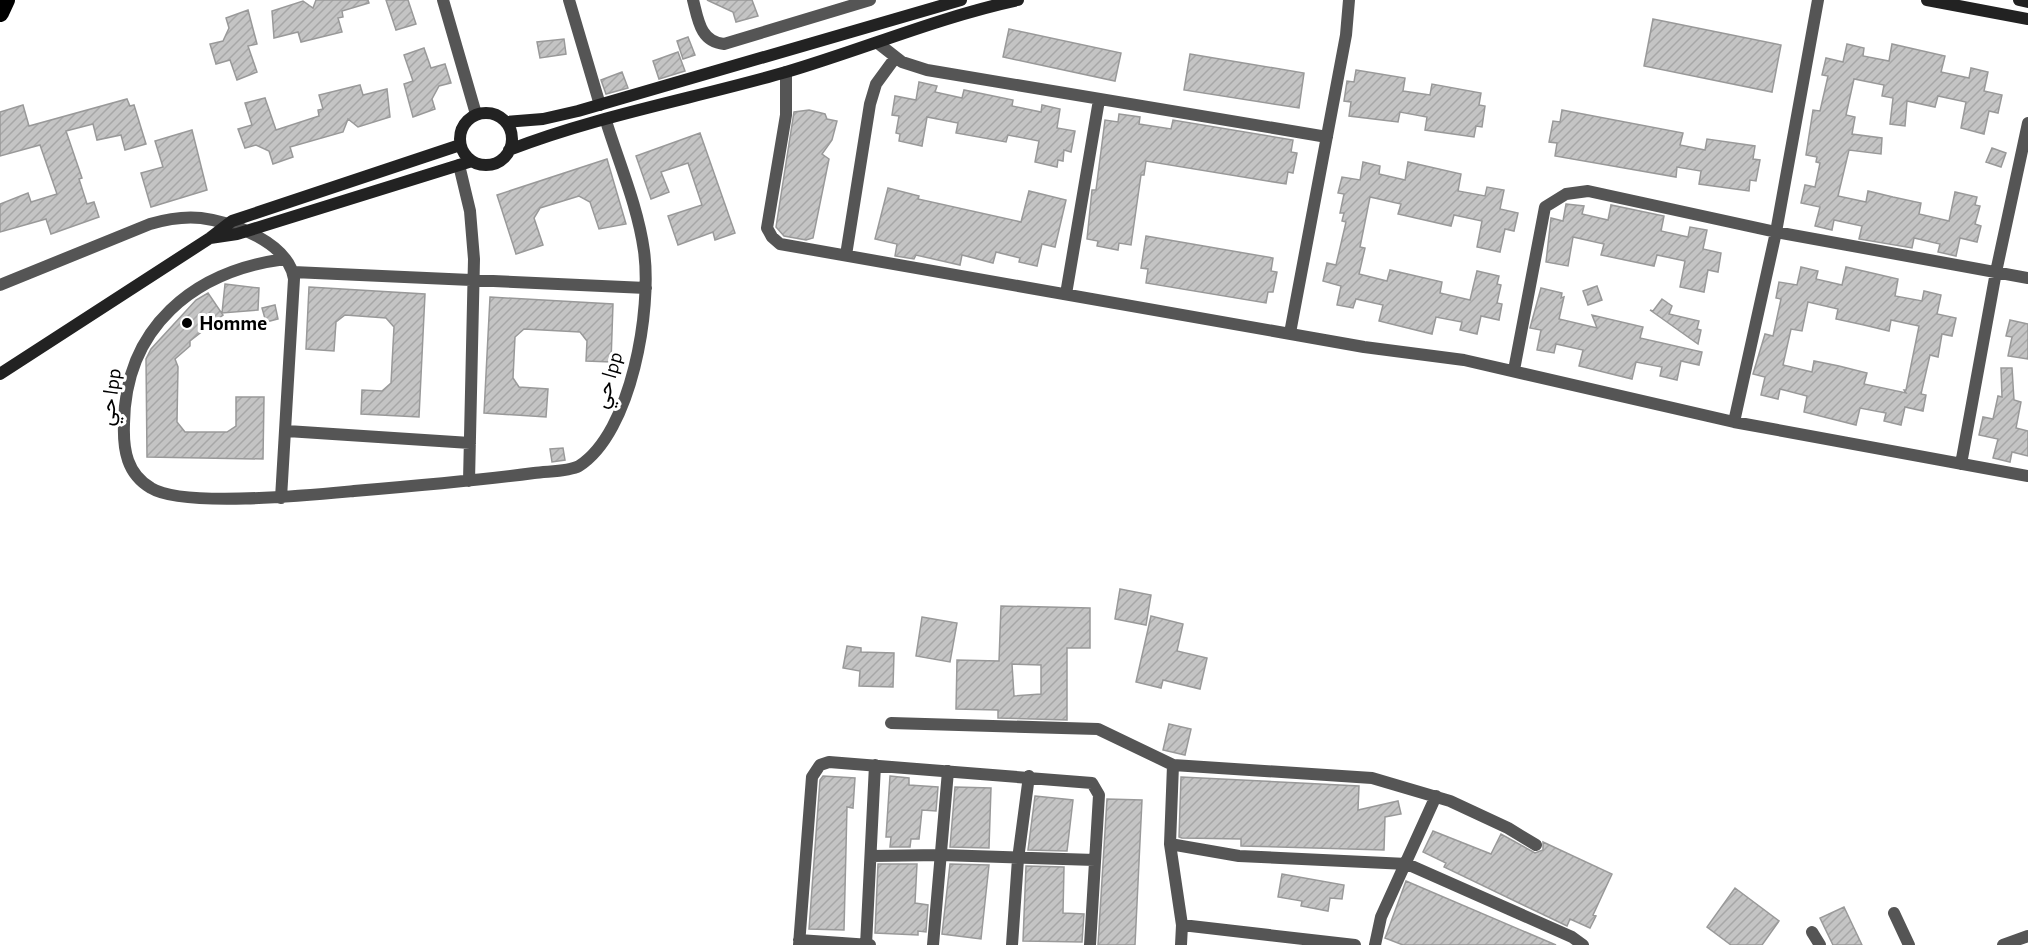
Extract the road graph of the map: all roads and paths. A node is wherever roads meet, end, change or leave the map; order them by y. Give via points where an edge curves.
1 (6, 0) edge
2 (443, 0) edge
3 (569, 0) edge
4 (693, 0) edge
5 (870, 0) edge
6 (962, 0) edge
7 (1018, 0) edge
8 (1349, 0) edge
9 (1818, 0) edge
10 (1928, 0) edge
11 (2019, 0) edge
12 (2028, 2) edge
13 (0, 13) edge
14 (2028, 19) edge
15 (879, 44) junction
16 (895, 58) junction
17 (786, 72) junction
18 (1099, 100) junction
19 (600, 105) junction
20 (476, 114) junction
21 (606, 121) junction
22 (506, 122) junction
23 (2028, 123) edge
24 (1327, 137) junction
25 (460, 145) junction
26 (509, 150) junction
27 (472, 161) junction
28 (459, 165) junction
29 (226, 224) junction
30 (246, 231) junction
31 (1776, 232) junction
32 (210, 238) junction
33 (846, 255) junction
34 (285, 259) junction
35 (293, 272) junction
36 (1996, 272) junction
37 (2028, 278) edge
38 (474, 279) junction
39 (0, 285) edge
40 (646, 288) junction
41 (1066, 294) junction
42 (1290, 333) junction
43 (1514, 370) junction
44 (0, 374) edge
45 (1734, 422) junction
46 (287, 431) junction
47 (470, 443) junction
48 (1961, 464) junction
49 (2028, 476) edge
50 (469, 481) junction
51 (281, 498) junction
52 (891, 723) dead end
53 (875, 765) junction
54 (1173, 765) junction
55 (948, 771) junction
56 (1029, 777) junction
57 (1436, 796) junction
58 (1170, 844) junction
59 (1536, 844) dead end
60 (941, 855) junction
61 (871, 856) junction
62 (1018, 859) junction
63 (1095, 860) junction
64 (1407, 864) junction
65 (1894, 913) dead end
66 (1182, 925) junction
67 (1812, 932) dead end
68 (2028, 936) edge
69 (799, 943) edge
70 (867, 945) edge
71 (933, 945) edge
72 (1012, 945) edge
73 (1090, 945) edge
74 (1181, 945) edge
75 (1355, 945) edge
76 (1375, 945) edge
77 (1583, 945) edge
78 (1820, 945) edge
79 (1909, 945) edge
80 (2003, 945) edge

1 - 13 highway
2 - 20 street
3 - 19 street
4 - 5 street via 703,33 723,44
6 - 19 main road
7 - 15 main road via 969,12
8 - 24 street
9 - 31 street
10 - 14 main road
11 - 12 main road
15 - 16 street
15 - 17 main road
16 - 18 street via 927,70
16 - 33 street via 876,84 870,104
17 - 21 main road
17 - 33 street via 787,104 769,233 780,244
18 - 24 street
18 - 41 street
19 - 22 main road via 543,119
20 - 22 main road via 492,113
20 - 25 main road via 463,124
21 - 26 main road
21 - 40 street, حي lpp via 640,232
22 - 26 main road via 512,136
23 - 36 street
24 - 42 street
25 - 27 main road
25 - 29 main road
26 - 27 main road via 497,163
27 - 28 main road
28 - 30 main road
28 - 38 street via 470,211
29 - 30 street
29 - 32 main road
29 - 39 street via 201,218 162,221
30 - 32 main road
30 - 34 street
31 - 36 street
31 - 43 street via 1588,191 1566,194 1545,207
31 - 45 street
32 - 44 main road
33 - 41 street
34 - 35 street
34 - 51 street, حي lpp via 230,272 196,290 166,314 134,360 124,417 128,462 152,489 177,497
35 - 38 street
35 - 46 street
36 - 37 street
36 - 48 street
38 - 40 street
38 - 47 street
40 - 50 street, حي lpp via 632,381 620,417 599,448 577,467
41 - 42 street
42 - 43 street
43 - 45 street
45 - 48 street
46 - 47 street
46 - 51 street
47 - 50 street
48 - 49 street
50 - 51 street, حي lpp
52 - 54 street via 1098,729
53 - 55 street
53 - 61 street
53 - 69 street via 829,762 814,772
54 - 57 street via 1372,778
54 - 58 street
55 - 56 street
55 - 60 street
56 - 62 street
56 - 63 street via 1087,781 1095,786 1099,795
57 - 59 street
57 - 64 street
58 - 64 street via 1239,856
58 - 66 street
60 - 61 street
60 - 62 street
60 - 71 street
61 - 70 street
62 - 63 street
62 - 72 street
63 - 73 street
64 - 76 street via 1381,917
64 - 77 street
65 - 79 street
66 - 74 street
66 - 75 street
67 - 78 street
68 - 80 street
69 - 70 street

